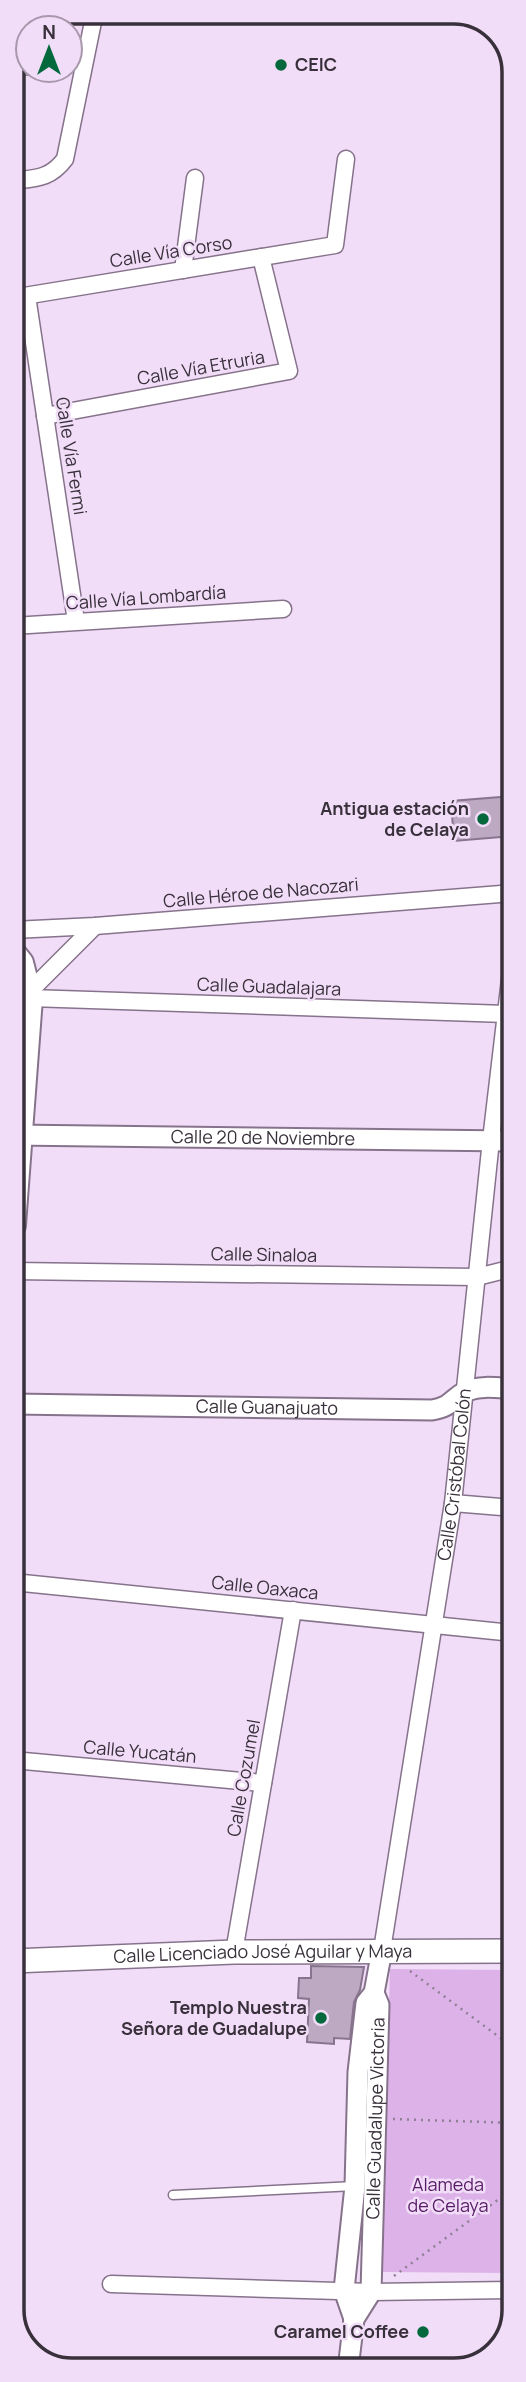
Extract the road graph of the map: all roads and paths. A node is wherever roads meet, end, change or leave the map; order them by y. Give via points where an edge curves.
1 (92, 24) edge
2 (87, 56) junction
3 (84, 57) edge
4 (346, 159) dead end
5 (195, 178) dead end
6 (24, 179) edge
7 (261, 257) junction
8 (183, 270) junction
9 (24, 296) edge
10 (24, 316) edge
11 (45, 416) junction
12 (283, 609) dead end
13 (76, 621) junction
14 (24, 625) edge
15 (502, 894) edge
16 (95, 926) junction
17 (24, 929) edge
18 (24, 975) edge
19 (29, 995) junction
20 (502, 1014) edge
21 (502, 1048) edge
22 (24, 1054) edge
23 (24, 1136) edge
24 (491, 1140) junction
25 (502, 1140) edge
26 (24, 1270) edge
27 (502, 1271) edge
28 (477, 1277) junction
29 (502, 1389) edge
30 (465, 1392) junction
31 (24, 1404) edge
32 (453, 1503) junction
33 (502, 1507) edge
34 (24, 1583) edge
35 (293, 1610) junction
36 (433, 1625) junction
37 (502, 1632) edge
38 (24, 1761) edge
39 (263, 1783) junction
40 (382, 1950) junction
41 (502, 1951) edge
42 (234, 1952) junction
43 (24, 1961) edge
44 (374, 1993) junction
45 (502, 2039) edge
46 (376, 2118) junction
47 (502, 2123) edge
48 (355, 2186) junction
49 (173, 2196) dead end
50 (502, 2197) edge
51 (111, 2284) dead end
52 (344, 2290) junction
53 (502, 2291) edge
54 (371, 2292) junction
55 (354, 2319) junction
56 (349, 2358) edge

1 - 2 street
2 - 3 street
2 - 6 street via 65,159 56,171
4 - 7 street, Calle Vía Corso via 335,245
5 - 8 street
7 - 8 street, Calle Vía Corso
7 - 11 street, Calle Vía Etruria via 289,371
8 - 9 street, Calle Vía Corso
10 - 11 street, Calle Vía Fermi
11 - 13 street, Calle Vía Fermi
12 - 13 street, Calle Vía Lombardía
13 - 14 street, Calle Vía Lombardía
15 - 16 street, Calle Héroe de Nacozari
16 - 17 street, Calle Héroe de Nacozari
16 - 19 street
18 - 19 main road
19 - 20 street, Calle Guadalajara
19 - 22 main road
21 - 24 street, Calle Cristóbal Colón
23 - 24 street, Calle 20 de Noviembre
24 - 25 street, Calle 20 de Noviembre
24 - 28 street, Calle Cristóbal Colón
26 - 28 street, Calle Sinaloa
27 - 28 street, Calle Sinaloa
28 - 30 street, Calle Cristóbal Colón
29 - 30 street, Calle Guanajuato
30 - 31 street, Calle Guanajuato via 447,1407 432,1410
30 - 32 street, Calle Cristóbal Colón
32 - 33 street
32 - 36 street, Calle Cristóbal Colón
34 - 35 street, Calle Oaxaca
35 - 36 street, Calle Oaxaca
35 - 39 street, Calle Cozumel
36 - 37 street, Calle Oaxaca
36 - 40 street, Calle Cristóbal Colón
38 - 39 street, Calle Yucatán
39 - 42 street, Calle Cozumel
40 - 41 main road, Calle Licenciado José Aguilar y Maya
40 - 42 main road, Calle Licenciado José Aguilar y Maya
40 - 44 street, Calle Cristóbal Colón
40 - 45 path
42 - 43 main road, Calle Licenciado José Aguilar y Maya
44 - 46 street, Calle Guadalupe Victoria via 379,2005
44 - 48 street, Calle Guadalupe Victoria via 366,2003 358,2072
46 - 47 path
46 - 54 street, Calle Guadalupe Victoria
48 - 49 lane
48 - 52 street, Calle Guadalupe Victoria
50 - 54 path
51 - 52 street
52 - 54 street
52 - 55 street, Calle Guadalupe Victoria
53 - 54 street
54 - 55 street, Calle Guadalupe Victoria
55 - 56 street, Calle Guadalupe Victoria

